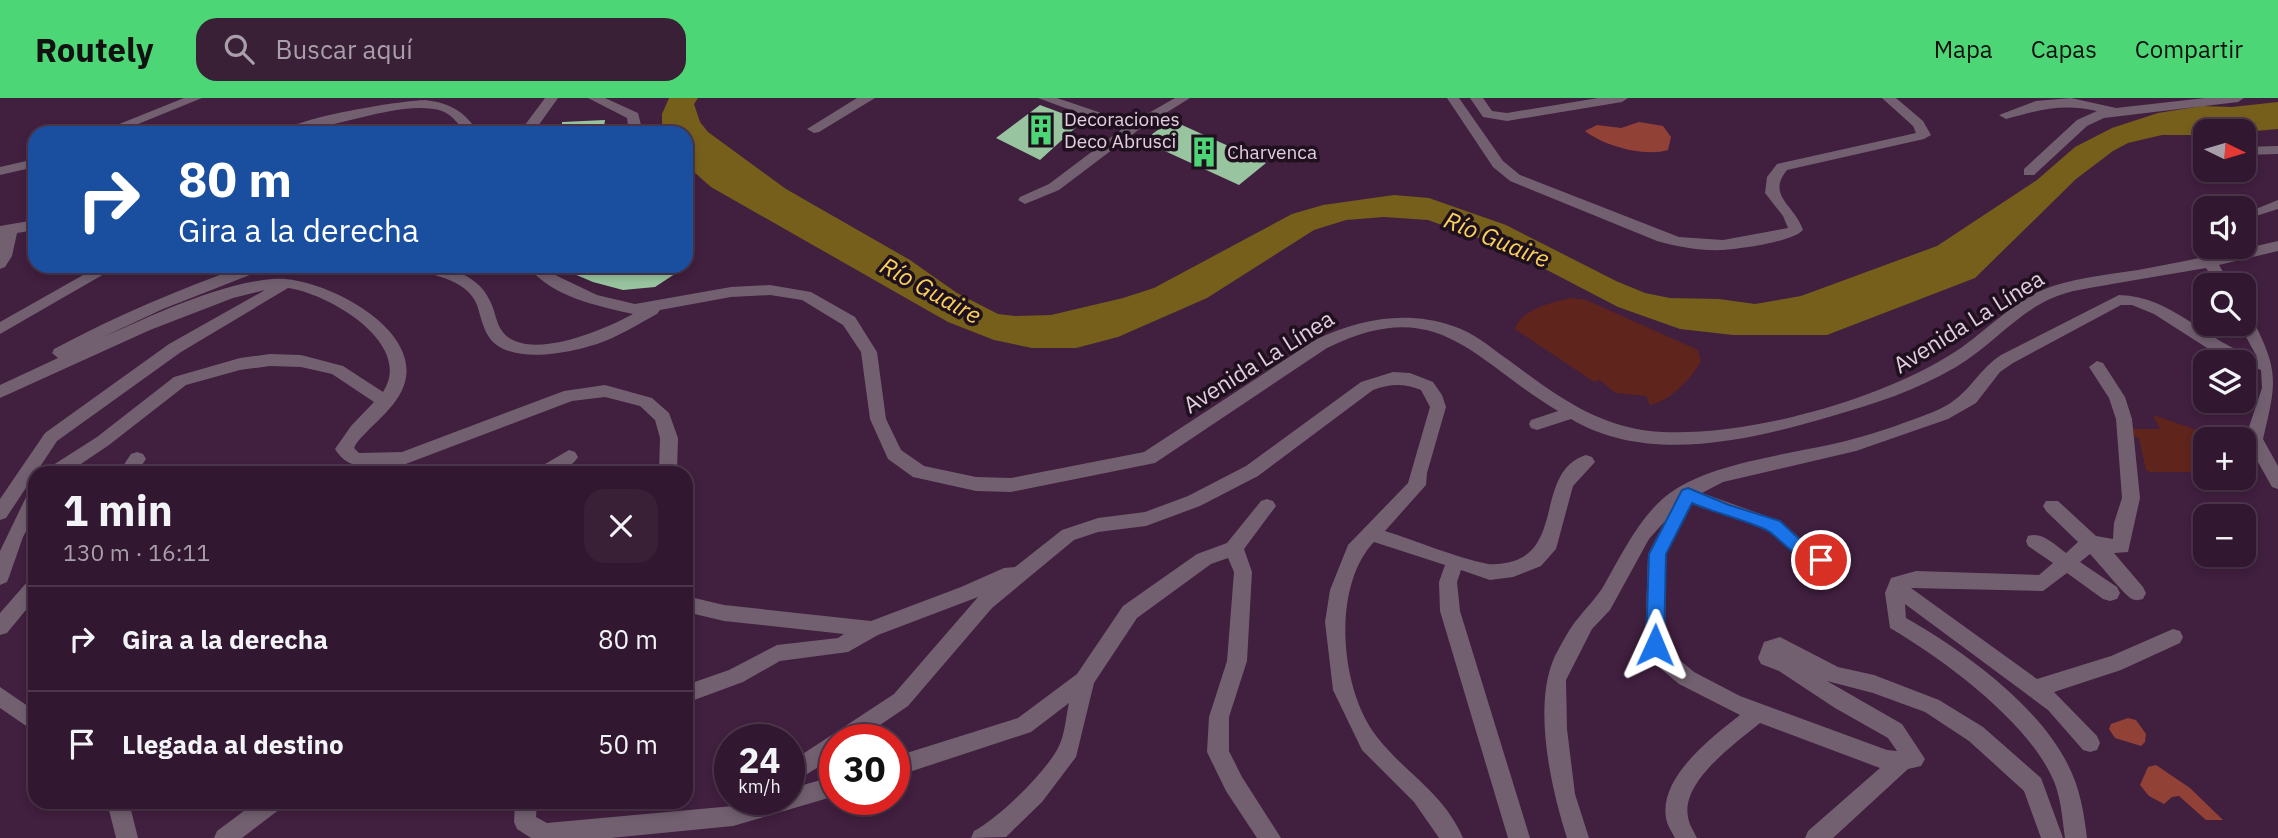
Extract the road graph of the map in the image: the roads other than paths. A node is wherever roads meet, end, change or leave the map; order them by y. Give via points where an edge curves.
1 (196, 98) edge
2 (552, 98) edge
3 (594, 98) edge
4 (869, 98) edge
5 (1044, 98) edge
6 (1184, 98) edge
7 (1453, 98) edge
8 (1476, 98) edge
9 (1622, 98) edge
10 (1888, 98) edge
11 (2238, 98) edge
12 (415, 101) edge
13 (2114, 112) junction
14 (2006, 115) dead end
15 (122, 126) edge
16 (309, 126) edge
17 (468, 126) edge
18 (531, 126) edge
19 (635, 126) edge
20 (1132, 128) junction
21 (814, 129) dead end
22 (2278, 150) edge
23 (2256, 151) edge
24 (28, 165) edge
25 (0, 171) edge
26 (2029, 172) dead end
27 (1025, 200) dead end
28 (2278, 204) edge
29 (2256, 212) edge
30 (28, 226) edge
31 (5, 230) edge
32 (2278, 233) edge
33 (2256, 244) edge
34 (2278, 246) edge
35 (2256, 250) edge
36 (2221, 259) edge
37 (2210, 262) junction
38 (0, 264) edge
39 (98, 273) edge
40 (239, 273) edge
41 (441, 273) edge
42 (543, 273) edge
43 (2217, 273) edge
44 (287, 283) junction
45 (662, 305) junction
46 (0, 330) edge
47 (2254, 336) edge
48 (2098, 368) dead end
49 (2273, 370) edge
50 (0, 391) edge
51 (386, 402) junction
52 (1573, 413) junction
53 (1538, 424) dead end
54 (569, 457) dead end
55 (1586, 461) dead end
56 (32, 466) edge
57 (65, 466) edge
58 (556, 466) edge
59 (668, 466) edge
60 (28, 472) edge
61 (2278, 482) edge
62 (1688, 495) junction
63 (1267, 506) dead end
64 (2052, 506) dead end
65 (28, 510) edge
66 (0, 513) edge
67 (1372, 534) junction
68 (2035, 541) dead end
69 (2092, 543) junction
70 (1234, 548) junction
71 (1821, 560) dead end
72 (1036, 561) junction
73 (1455, 562) junction
74 (2067, 562) junction
75 (0, 578) edge
76 (1896, 587) junction
77 (2110, 593) dead end
78 (2136, 593) dead end
79 (28, 594) edge
80 (693, 606) edge
81 (0, 626) edge
82 (871, 629) junction
83 (2172, 637) dead end
84 (1084, 680) junction
85 (2038, 690) junction
86 (693, 691) edge
87 (0, 696) edge
88 (1758, 712) junction
89 (28, 718) edge
90 (865, 724) edge
91 (2090, 743) dead end
92 (1903, 760) junction
93 (910, 761) edge
94 (121, 809) edge
95 (263, 809) edge
96 (526, 809) edge
97 (736, 815) edge
98 (733, 816) joint
99 (533, 836) edge
100 (127, 838) edge
101 (226, 838) edge
102 (982, 838) edge
103 (1270, 838) edge
104 (1452, 838) edge
105 (1519, 838) edge
106 (1578, 838) edge
107 (1686, 838) edge
108 (1816, 838) edge
109 (2052, 838) edge
110 (2076, 838) edge

1 - 15 street
2 - 18 street
3 - 19 street via 634,116
4 - 21 street
5 - 20 street
6 - 20 street
7 - 10 street via 1498,164 1515,178 1662,238 1706,245 1796,230 1770,188 1782,167 1924,135
8 - 9 street via 1488,114 1507,117
11 - 13 street
12 - 16 street
12 - 17 street via 455,112
13 - 14 street via 2058,100 2036,101
13 - 26 street via 2082,123
20 - 27 street via 1054,187
22 - 23 street
24 - 25 street
28 - 29 street
30 - 31 street
31 - 38 street via 5,257
32 - 33 street
34 - 35 street, Avenida La Línea
36 - 37 street, Avenida La Línea
37 - 43 street
37 - 52 street, Avenida La Línea via 2072,286 2045,295 2015,313 1981,343 1892,393 1764,430 1685,440 1660,438 1589,422
39 - 46 street
40 - 50 street via 180,293 106,327
41 - 45 street via 457,278 480,296 497,338 529,349 599,338
42 - 45 street, Avenida La Línea via 592,299 635,309
44 - 50 street via 231,293 139,327
44 - 51 street via 319,290 360,314 387,337 397,360 398,380
44 - 56 street via 175,348 51,438
45 - 52 street, Avenida La Línea via 731,292 770,290 806,296 849,321 869,352 878,419 894,454 919,472 976,484 1011,485 1137,463 1321,344 1376,324 1419,323 1450,330
47 - 49 street
48 - 69 street via 2124,418 2130,498 2121,547
49 - 61 street via 2255,439
49 - 62 street via 2227,352 2151,306 2119,300 2007,359 1967,401 1942,415 1856,445 1719,476
51 - 57 street via 337,370 301,361 240,364 180,381
51 - 59 street via 352,433 344,449 354,459 403,458 570,395 605,391 646,402 663,417 669,438
52 - 53 street
54 - 58 street
55 - 73 street via 1565,485 1547,549 1534,561 1490,572
60 - 66 street
62 - 71 street via 1774,526
62 - 88 street via 1657,554 1655,645 1687,679
62 - 106 street via 1673,500 1643,534 1603,604 1585,623 1556,680 1564,794
63 - 70 street
64 - 69 street
65 - 75 street
67 - 72 street via 1417,485 1438,407 1427,386 1410,379 1393,378 1367,386 1252,471 1194,501 1146,519 1098,525 1068,535
67 - 73 street
67 - 104 street via 1355,550 1340,590 1335,622 1343,690 1369,743 1422,795
68 - 74 street
69 - 74 street
69 - 78 street
70 - 84 street via 1204,559 1130,612
70 - 103 street via 1243,572 1237,661 1219,717 1218,752
72 - 82 street via 968,593
72 - 90 street via 985,602 901,700
73 - 105 street via 1448,582 1450,611
74 - 76 street via 2043,583 1916,579
74 - 77 street
76 - 85 street
76 - 110 street via 1897,622 1924,636 2008,707 2058,766
79 - 81 street
80 - 82 street
82 - 86 street via 841,646 777,653 736,676
83 - 85 street via 2114,664
84 - 93 street via 1024,725
84 - 102 street via 1069,750 1034,795 998,830
85 - 91 street
87 - 89 street
88 - 92 street via 1888,760
88 - 107 street via 1702,760 1681,790 1677,816
92 - 108 street
92 - 109 street via 1914,759 1895,731 1768,657 1771,648 1780,645 1834,676 1874,684 1932,706 1976,734 2033,785
94 - 100 street
95 - 101 street
96 - 99 street via 525,822
97 - 98 street
98 - 99 street

